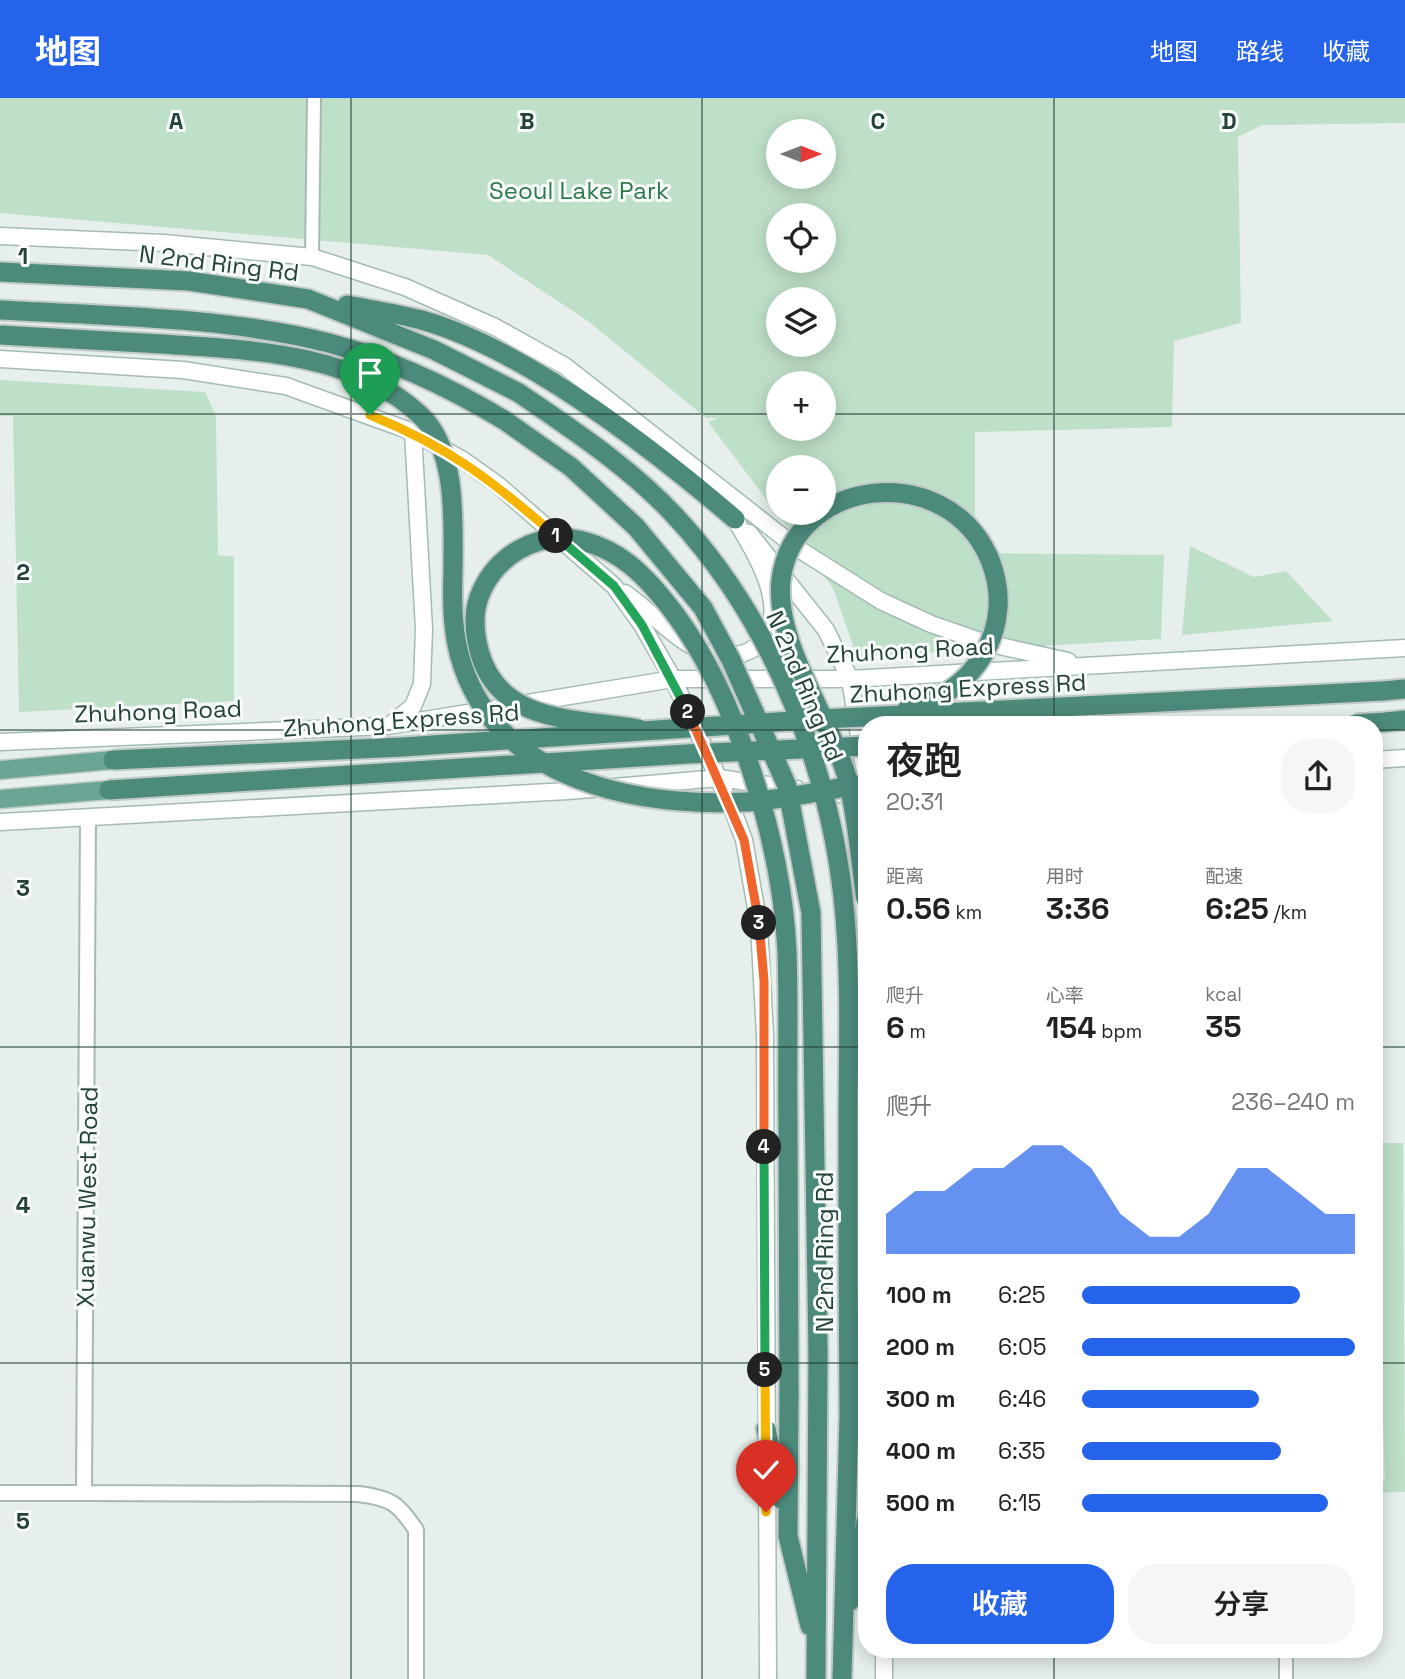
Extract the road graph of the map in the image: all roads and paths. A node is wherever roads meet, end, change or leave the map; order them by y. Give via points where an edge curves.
1 (314, 98) edge
2 (0, 236) edge
3 (312, 257) junction
4 (0, 272) edge
5 (308, 299) junction
6 (0, 310) edge
7 (0, 335) edge
8 (0, 359) edge
9 (413, 432) junction
10 (659, 459) junction
11 (708, 476) junction
12 (735, 519) junction
13 (614, 586) junction
14 (1405, 648) edge
15 (1093, 665) junction
16 (673, 679) junction
17 (850, 679) junction
18 (1405, 690) edge
19 (872, 716) edge
20 (902, 716) edge
21 (858, 718) edge
22 (388, 726) junction
23 (639, 729) junction
24 (858, 730) edge
25 (0, 742) edge
26 (858, 746) edge
27 (1405, 758) edge
28 (1383, 759) edge
29 (113, 760) joint
30 (0, 770) edge
31 (719, 778) junction
32 (858, 783) edge
33 (109, 790) joint
34 (858, 797) edge
35 (0, 799) edge
36 (88, 818) junction
37 (0, 822) edge
38 (858, 850) edge
39 (766, 1429) junction
40 (0, 1493) edge
41 (84, 1493) junction
42 (788, 1536) junction
43 (858, 1574) edge
44 (842, 1629) junction
45 (817, 1655) junction
46 (884, 1658) edge
47 (1286, 1658) edge
48 (842, 1676) edge
49 (416, 1679) edge
50 (768, 1679) edge
51 (816, 1679) edge
52 (884, 1679) edge
53 (1286, 1679) edge

1 - 3 street
2 - 3 main road via 164,243
3 - 11 main road via 446,304 531,345 596,388
4 - 5 highway, N 2nd Ring Rd via 189,281
5 - 10 highway via 426,321 490,347
5 - 44 highway, N 2nd Ring Rd, bridge via 434,349 519,393 622,464 701,546 767,646 796,715 820,783 837,859 848,972 849,1416
6 - 45 highway, N 2nd Ring Rd, bridge via 281,333 368,355 436,383 504,420 571,467 636,527 703,608 788,786 811,914
7 - 32 highway, bridge via 254,350 366,379 423,417 437,440 454,508 454,625 462,666 471,689 515,744 560,774 635,793 715,801 773,799
8 - 9 main road via 183,370 286,386
9 - 13 main road via 498,485
9 - 22 main road via 424,629 422,684 413,706
10 - 11 main road
10 - 12 highway
11 - 12 main road
11 - 15 main road via 797,548 881,601 986,643
12 - 13 main road via 763,573 775,613 770,629 747,652 706,653
12 - 17 main road via 811,608
13 - 16 main road
14 - 15 main road, Zhuhong Road
15 - 17 main road, Zhuhong Road
16 - 17 main road, Zhuhong Road
16 - 22 main road, Zhuhong Road
16 - 31 main road
17 - 24 main road
18 - 20 highway, Zhuhong Express Rd, bridge
19 - 38 highway, bridge via 920,706 953,690 980,662 995,628 994,570 977,536 950,510 915,494 877,491 829,509 803,531 781,578 782,613 794,650 846,775
21 - 23 highway, Zhuhong Express Rd, bridge
22 - 25 main road, Zhuhong Road
23 - 29 highway, Zhuhong Express Rd, bridge via 404,747
23 - 42 highway, bridge via 525,709 507,698 493,680 478,645 477,600 509,555 547,539 570,539 593,544 635,567 652,583 695,640 729,708 770,832 787,948
26 - 33 highway, bridge
27 - 28 main road
29 - 30 main road, Zhuhong Road
31 - 34 main road
31 - 36 main road
31 - 39 main road via 744,840 753,879 764,981
33 - 35 main road
36 - 37 main road
36 - 41 street, Xuanwu West Road
39 - 42 highway
39 - 50 main road
40 - 41 street
41 - 49 street via 385,1497 403,1510 416,1531
42 - 45 highway
43 - 44 highway
44 - 48 highway, N 2nd Ring Rd
45 - 51 highway, N 2nd Ring Rd
46 - 52 main road
47 - 53 street

